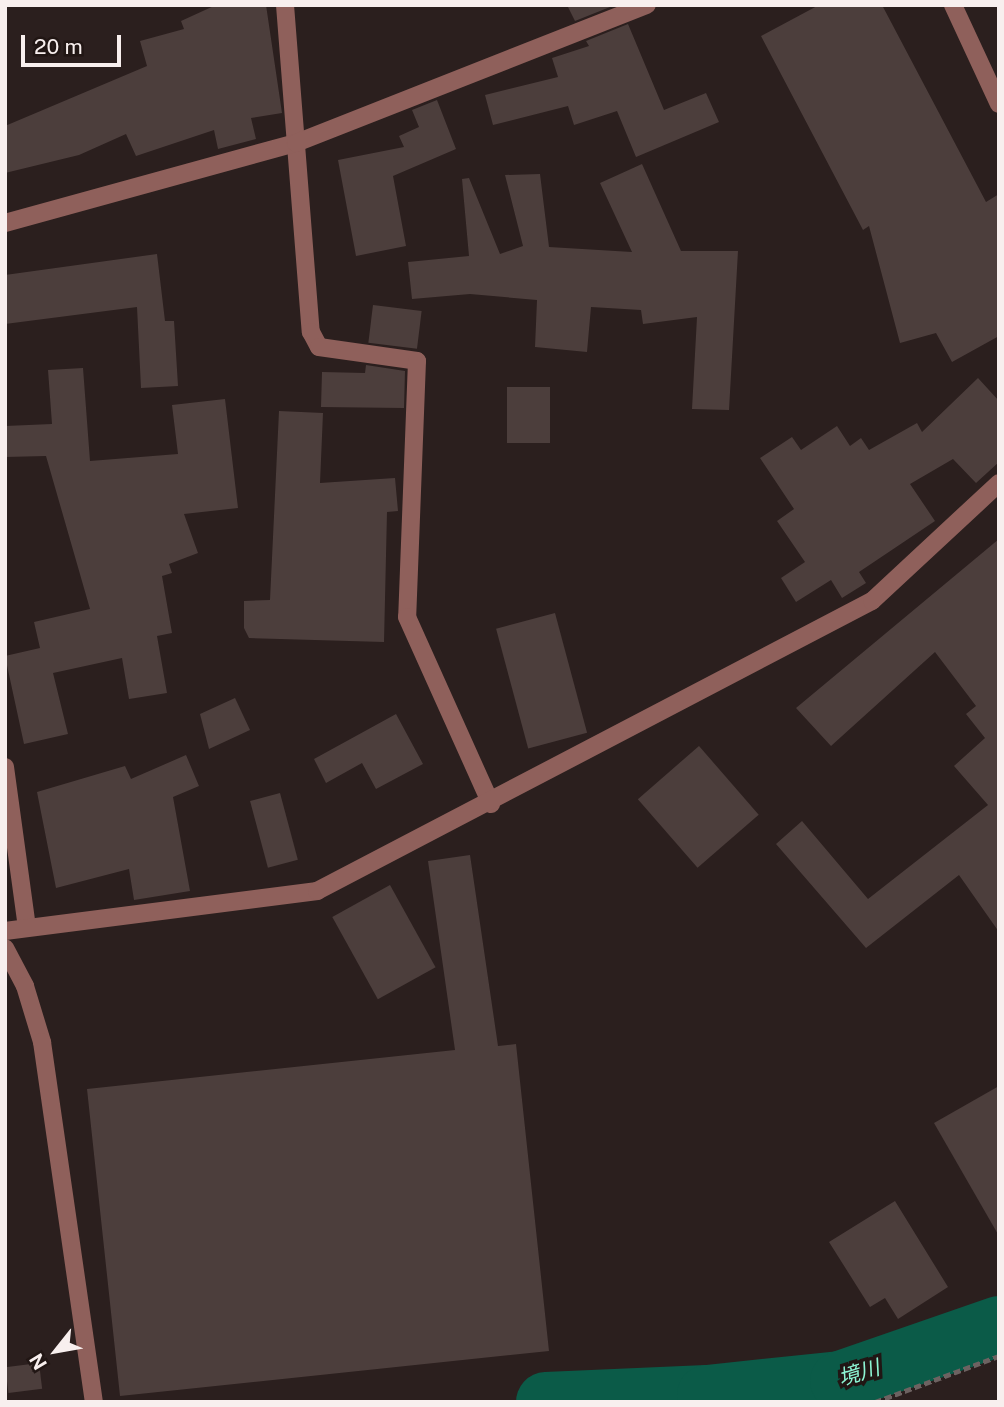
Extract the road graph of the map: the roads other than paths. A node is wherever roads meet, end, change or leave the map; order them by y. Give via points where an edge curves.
1 (285, 5) edge
2 (647, 5) edge
3 (953, 5) edge
4 (999, 104) edge
5 (296, 143) junction
6 (5, 223) edge
7 (999, 483) edge
8 (5, 766) edge
9 (491, 804) junction
10 (27, 928) junction
11 (5, 931) edge
12 (5, 948) edge
13 (94, 1402) edge

1 - 5 street
2 - 5 street
3 - 4 street
5 - 6 street
5 - 9 street via 311,332 319,347 417,361 408,617
7 - 9 street via 872,601
8 - 10 street
9 - 10 street via 317,891
10 - 11 street
12 - 13 street via 25,986 42,1042

